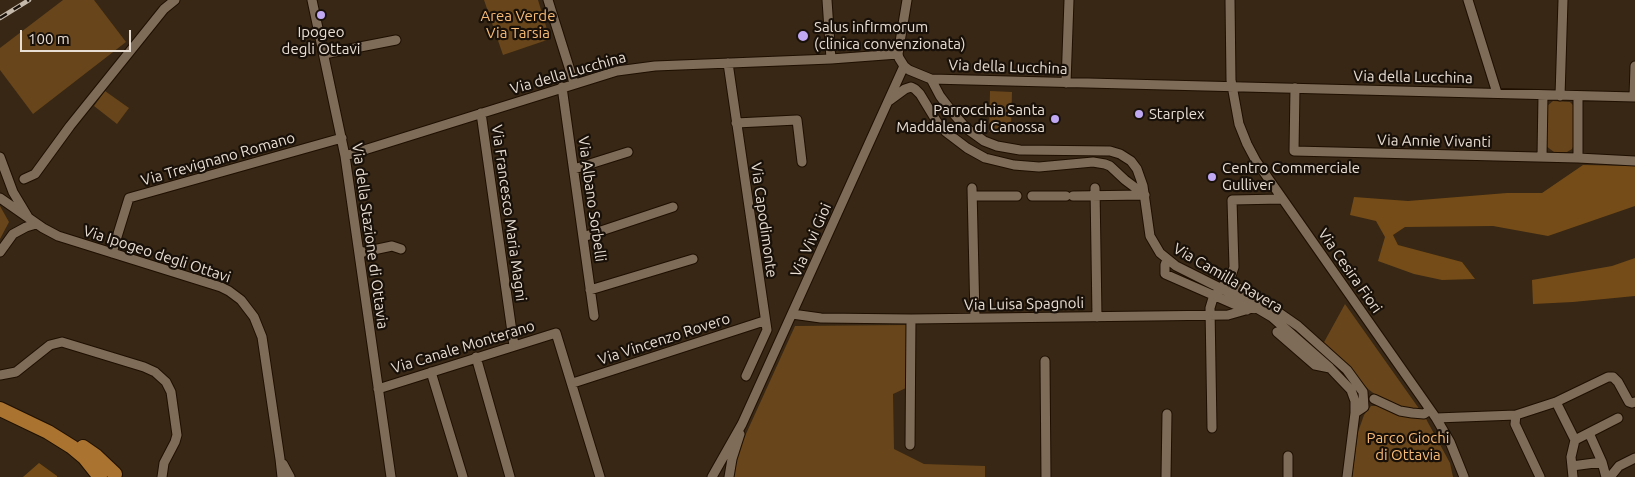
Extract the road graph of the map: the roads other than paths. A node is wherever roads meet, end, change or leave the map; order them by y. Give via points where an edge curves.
1 (175, 0) edge
2 (312, 0) edge
3 (548, 0) edge
4 (907, 0) edge
5 (1069, 0) edge
6 (1230, 0) edge
7 (1468, 0) edge
8 (1564, 0) edge
9 (827, 1) edge
10 (396, 40) dead end
11 (324, 54) junction
12 (898, 54) junction
13 (831, 59) junction
14 (728, 63) junction
15 (904, 66) junction
16 (1635, 66) edge
17 (931, 79) junction
18 (1066, 82) junction
19 (574, 83) junction
20 (1232, 86) junction
21 (562, 87) junction
22 (1295, 88) junction
23 (1496, 92) junction
24 (1543, 95) junction
25 (1560, 96) junction
26 (1578, 96) junction
27 (1634, 97) edge
28 (888, 102) junction
29 (481, 113) junction
30 (736, 123) junction
31 (977, 137) junction
32 (342, 138) junction
33 (966, 148) junction
34 (628, 152) dead end
35 (345, 156) junction
36 (0, 157) edge
37 (1542, 157) junction
38 (1578, 158) junction
39 (1635, 161) edge
40 (802, 162) dead end
41 (574, 169) junction
42 (24, 179) dead end
43 (1095, 192) junction
44 (1145, 194) junction
45 (1017, 196) dead end
46 (1032, 196) dead end
47 (0, 198) edge
48 (1282, 199) junction
49 (673, 208) dead end
50 (33, 222) junction
51 (583, 237) junction
52 (401, 249) dead end
53 (0, 252) edge
54 (359, 252) junction
55 (112, 253) junction
56 (694, 259) dead end
57 (1167, 260) junction
58 (1224, 285) junction
59 (590, 290) junction
60 (1214, 296) junction
61 (1259, 308) junction
62 (792, 314) junction
63 (594, 316) dead end
64 (1210, 316) junction
65 (1097, 317) junction
66 (975, 318) junction
67 (911, 319) junction
68 (764, 321) junction
69 (1277, 332) dead end
70 (514, 346) junction
71 (476, 357) junction
72 (1045, 361) dead end
73 (1330, 368) junction
74 (431, 372) junction
75 (0, 375) edge
76 (746, 376) dead end
77 (573, 383) junction
78 (378, 389) junction
79 (1363, 392) junction
80 (1374, 399) junction
81 (1556, 402) junction
82 (1635, 402) edge
83 (1364, 408) junction
84 (0, 409) edge
85 (1430, 410) junction
86 (1355, 413) junction
87 (1167, 414) dead end
88 (1516, 415) junction
89 (1436, 418) junction
90 (1618, 418) dead end
91 (742, 424) junction
92 (1212, 428) dead end
93 (48, 432) junction
94 (1589, 433) junction
95 (1575, 440) junction
96 (910, 444) dead end
97 (1288, 456) dead end
98 (1635, 458) edge
99 (280, 459) junction
100 (1602, 462) junction
101 (1572, 466) junction
102 (115, 474) dead end
103 (100, 477) edge
104 (162, 477) edge
105 (282, 477) edge
106 (290, 477) edge
107 (390, 477) edge
108 (463, 477) edge
109 (510, 477) edge
110 (600, 477) edge
111 (712, 477) edge
112 (730, 477) edge
113 (1046, 477) edge
114 (1166, 477) edge
115 (1288, 477) edge
116 (1347, 477) edge
117 (1462, 477) edge
118 (1540, 477) edge
119 (1573, 477) edge
120 (1606, 477) edge
121 (1610, 477) edge

1 - 42 street via 70,126 35,174
2 - 11 street, Via della Stazione di Ottavia
3 - 19 street
4 - 12 street
5 - 18 street
6 - 20 street, Via Cesira Fiori
7 - 23 street
8 - 25 street
9 - 13 street
10 - 11 street
11 - 32 street, Via della Stazione di Ottavia
12 - 13 street, Via della Lucchina
12 - 15 street
13 - 14 street, Via della Lucchina
14 - 19 street, Via della Lucchina via 632,68
14 - 30 street, Via Capodimonte
15 - 17 street, Via della Lucchina
15 - 28 street, Via Vivi Gioi
16 - 27 street
17 - 18 street, Via della Lucchina
17 - 31 street, Via Camilla Ravera via 952,113
18 - 20 street, Via della Lucchina
19 - 21 street, Via della Lucchina
20 - 22 street, Via della Lucchina
20 - 48 street, Via Cesira Fiori via 1239,124 1247,144
21 - 29 street, Via della Lucchina
21 - 41 street, Via Albano Sorbelli
22 - 23 street, Via della Lucchina
22 - 37 street, Via Annie Vivanti via 1294,151
23 - 24 street, Via della Lucchina
24 - 25 street, Via della Lucchina
24 - 37 street
25 - 26 street, Via della Lucchina
26 - 27 street, Via della Lucchina
26 - 38 street
28 - 33 street via 905,88 915,89 937,122
28 - 62 street, Via Vivi Gioi
29 - 35 street, Via della Lucchina
29 - 70 street, Via Francesco Maria Magni
30 - 40 street via 797,120
30 - 68 street, Via Capodimonte
31 - 33 street
31 - 44 street, Via Camilla Ravera via 997,146 1020,150 1115,152 1134,165
32 - 35 street, Via della Stazione di Ottavia
32 - 55 street, Via Trevignano Romano via 129,198
33 - 44 street via 985,158 1022,166 1106,164
34 - 41 street
35 - 54 street, Via della Stazione di Ottavia
36 - 50 street via 13,192
37 - 38 street, Via Annie Vivanti
38 - 39 street, Via Annie Vivanti
41 - 51 street, Via Albano Sorbelli
43 - 44 street
43 - 46 street
43 - 65 street
44 - 57 street, Via Camilla Ravera via 1151,239
45 - 66 street via 972,192
47 - 50 street, Via Ipogeo degli Ottavi
48 - 58 street via 1232,200 1235,265
48 - 85 street, Via Cesira Fiori
49 - 51 street
50 - 53 street via 13,234
50 - 55 street, Via Ipogeo degli Ottavi via 58,236
51 - 59 street, Via Albano Sorbelli
52 - 54 street via 392,246
54 - 78 street, Via della Stazione di Ottavia
55 - 99 street, Via Ipogeo degli Ottavi via 226,289 248,308 262,337
56 - 59 street
57 - 58 street, Via Camilla Ravera via 1184,271
57 - 60 street via 1164,274
58 - 60 street
58 - 61 street, Via Camilla Ravera
59 - 63 street, Via Albano Sorbelli
60 - 61 street
60 - 64 street
61 - 64 street, Via Luisa Spagnoli
61 - 73 street, Via Camilla Ravera
61 - 79 street via 1298,326 1347,370
62 - 67 street, Via Luisa Spagnoli via 821,318
62 - 91 street, Via Vivi Gioi
64 - 65 street, Via Luisa Spagnoli
64 - 92 street
65 - 66 street, Via Luisa Spagnoli
66 - 67 street, Via Luisa Spagnoli
67 - 96 street
68 - 76 street, Via Capodimonte via 767,330
68 - 77 street, Via Vincenzo Rovero
69 - 73 street via 1315,365
70 - 71 street, Via Canale Monterano
70 - 77 street, Via Canale Monterano via 556,333
71 - 74 street, Via Canale Monterano
71 - 109 street
72 - 113 street
73 - 86 street, Via Camilla Ravera via 1353,393
74 - 78 street, Via Canale Monterano
74 - 108 street
75 - 104 street via 16,372 48,346 62,342 155,372 171,392 177,435 164,463
77 - 110 street, Via Canale Monterano
78 - 107 street, Via della Stazione di Ottavia
79 - 80 street
79 - 83 street
80 - 83 street
80 - 85 street via 1400,411 1424,414
81 - 82 street via 1608,377 1618,382 1628,402
81 - 88 street
81 - 95 street
83 - 86 street
84 - 93 highway
85 - 89 street, Via Cesira Fiori
86 - 116 street, Via Camilla Ravera
87 - 114 street
88 - 89 street
88 - 118 street via 1515,424
89 - 117 street, Via Cesira Fiori via 1450,442
90 - 94 street
91 - 111 street, Via Vivi Gioi
91 - 112 street, Via Vivi Gioi
93 - 102 highway via 84,447
93 - 103 highway via 81,454
94 - 95 street
94 - 100 street
95 - 101 street
97 - 115 street
98 - 121 street via 1619,466
99 - 105 street, Via Ipogeo degli Ottavi
99 - 106 street, Via Ipogeo degli Ottavi
100 - 101 street
100 - 120 street
101 - 119 street

